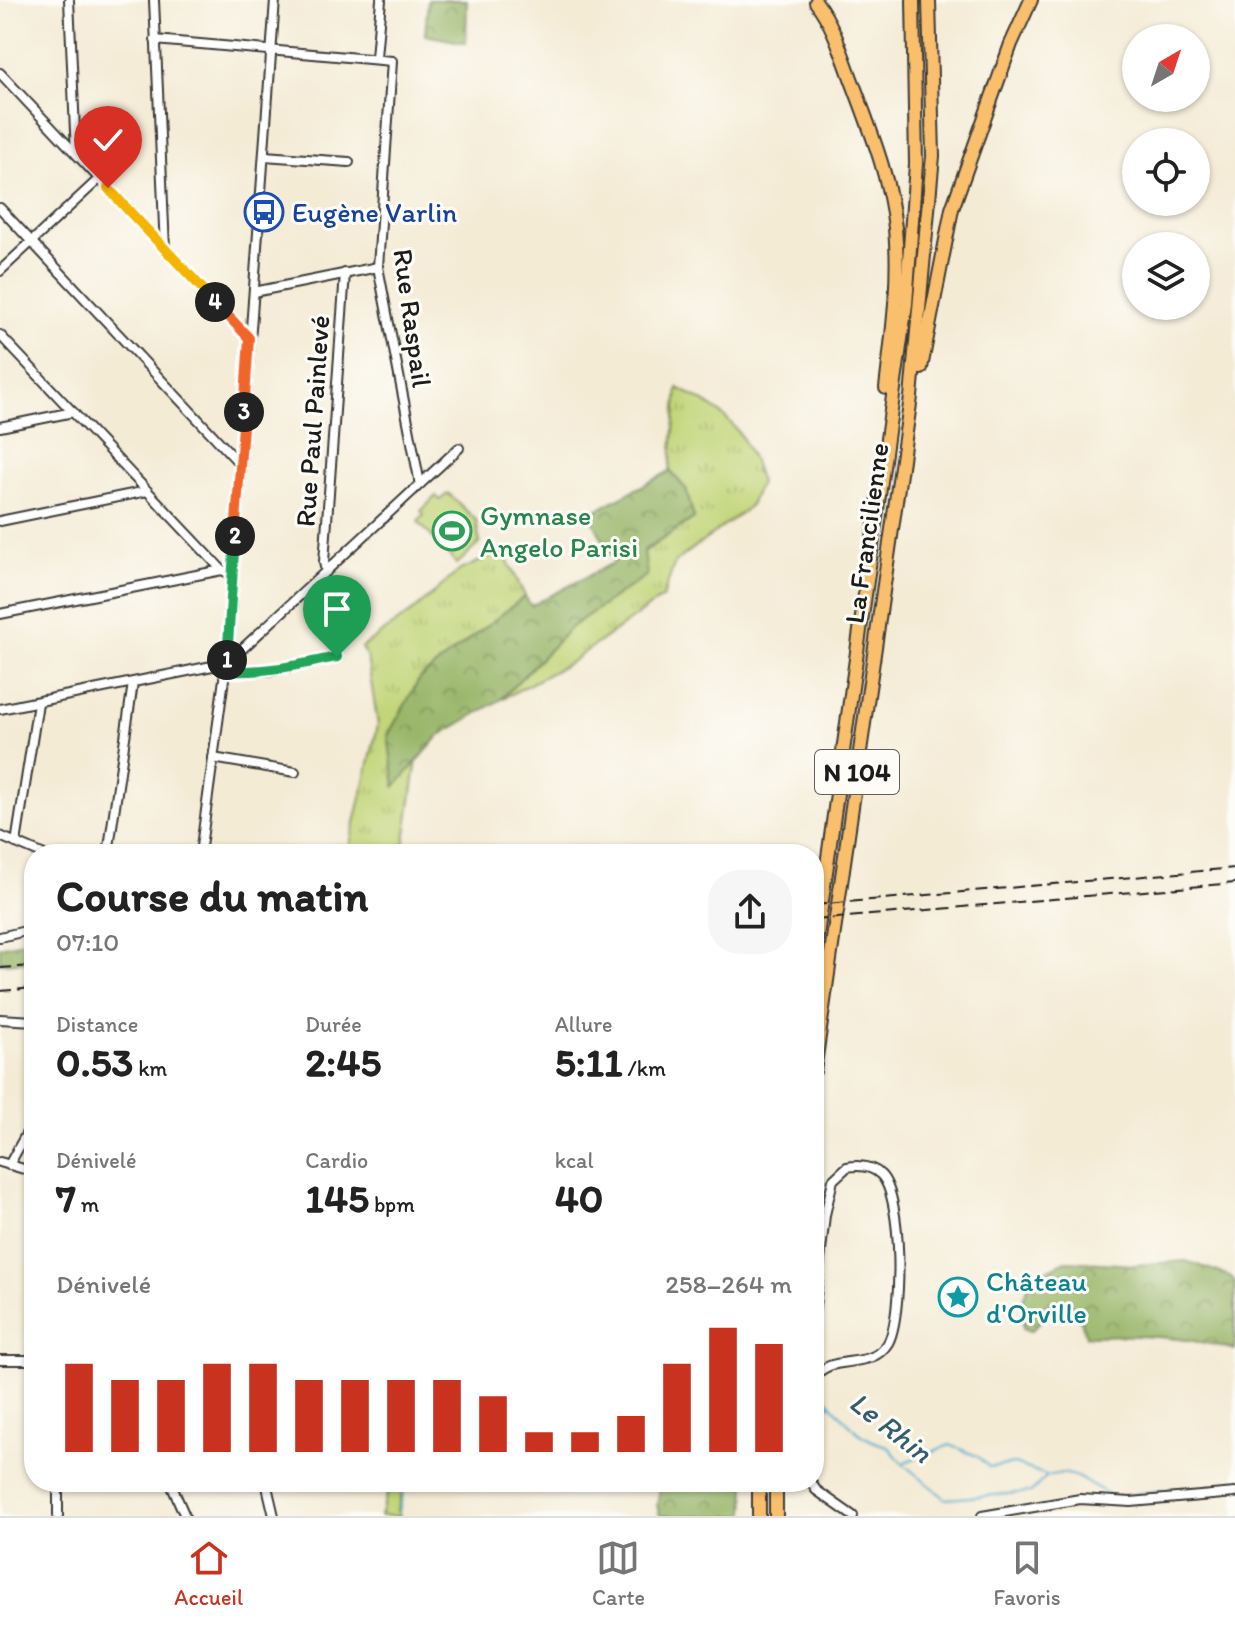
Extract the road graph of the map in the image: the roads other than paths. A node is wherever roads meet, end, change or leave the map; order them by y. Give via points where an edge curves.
1 (69, 0) edge
2 (154, 0) edge
3 (275, 0) edge
4 (381, 0) edge
5 (913, 0) edge
6 (929, 0) edge
7 (1031, 0) edge
8 (816, 1) edge
9 (155, 40) junction
10 (271, 50) junction
11 (376, 57) junction
12 (0, 73) edge
13 (76, 153) junction
14 (264, 156) junction
15 (349, 162) dead end
16 (99, 179) junction
17 (0, 208) edge
18 (31, 241) junction
19 (165, 249) junction
20 (378, 267) junction
21 (0, 271) edge
22 (345, 273) junction
23 (254, 292) junction
24 (0, 335) edge
25 (249, 338) junction
26 (911, 397) junction
27 (73, 412) junction
28 (0, 427) edge
29 (459, 448) dead end
30 (884, 448) junction
31 (240, 464) junction
32 (420, 484) junction
33 (147, 491) junction
34 (0, 521) edge
35 (222, 570) junction
36 (326, 572) junction
37 (233, 575) junction
38 (0, 614) edge
39 (337, 657) dead end
40 (226, 667) junction
41 (133, 683) junction
42 (38, 703) junction
43 (0, 709) edge
44 (213, 758) junction
45 (295, 772) dead end
46 (0, 836) edge
47 (16, 843) junction
48 (109, 844) edge
49 (201, 844) edge
50 (24, 846) edge
51 (824, 884) edge
52 (24, 931) edge
53 (0, 937) edge
54 (824, 1002) edge
55 (0, 1019) edge
56 (24, 1020) edge
57 (24, 1134) edge
58 (4, 1163) edge
59 (24, 1169) edge
60 (824, 1224) edge
61 (0, 1360) edge
62 (24, 1360) edge
63 (824, 1370) edge
64 (58, 1492) edge
65 (174, 1492) edge
66 (268, 1492) edge
67 (758, 1492) edge
68 (819, 1492) edge
69 (1235, 1493) edge
70 (58, 1516) edge
71 (185, 1516) edge
72 (274, 1516) edge
73 (759, 1516) edge
74 (853, 1516) edge
75 (982, 1516) edge

1 - 13 street
2 - 9 street
3 - 10 street
4 - 11 street
5 - 30 highway, La Francilienne / N 104 via 916,164 910,259
6 - 26 highway, La Francilienne / N 104 via 933,156
7 - 26 highway via 952,209 917,392
8 - 30 highway via 827,16 869,126 895,228
9 - 10 street
9 - 19 street
10 - 11 street
10 - 14 street
11 - 20 street, Rue Raspail via 392,61
12 - 13 street
13 - 16 street
14 - 15 street
14 - 23 street
16 - 18 street
16 - 19 street
17 - 18 street
18 - 21 street
18 - 31 street
19 - 25 street
20 - 22 street
20 - 32 street, Rue Raspail
22 - 23 street
22 - 36 street, Rue Paul Painlevé
23 - 25 street
24 - 27 street
25 - 31 street
26 - 54 highway, La Francilienne / N 104
27 - 28 street
27 - 33 street
29 - 32 street
30 - 51 highway, La Francilienne / N 104
31 - 37 street
32 - 36 street
33 - 34 street
33 - 35 street
35 - 37 street
35 - 38 street
36 - 40 street
37 - 40 street
39 - 40 street via 270,671
40 - 41 street
40 - 44 street
41 - 42 street
41 - 48 street
42 - 43 street
42 - 47 street
44 - 45 street
44 - 49 street
46 - 47 street
47 - 50 street
52 - 53 street
55 - 56 street
57 - 58 street
58 - 59 street
60 - 63 street via 833,1180 847,1167 871,1168 881,1175 895,1201 895,1323 879,1354
61 - 62 street
64 - 70 street
65 - 71 street
66 - 72 street
67 - 73 highway
68 - 74 street
69 - 75 street via 1131,1502 1080,1499

